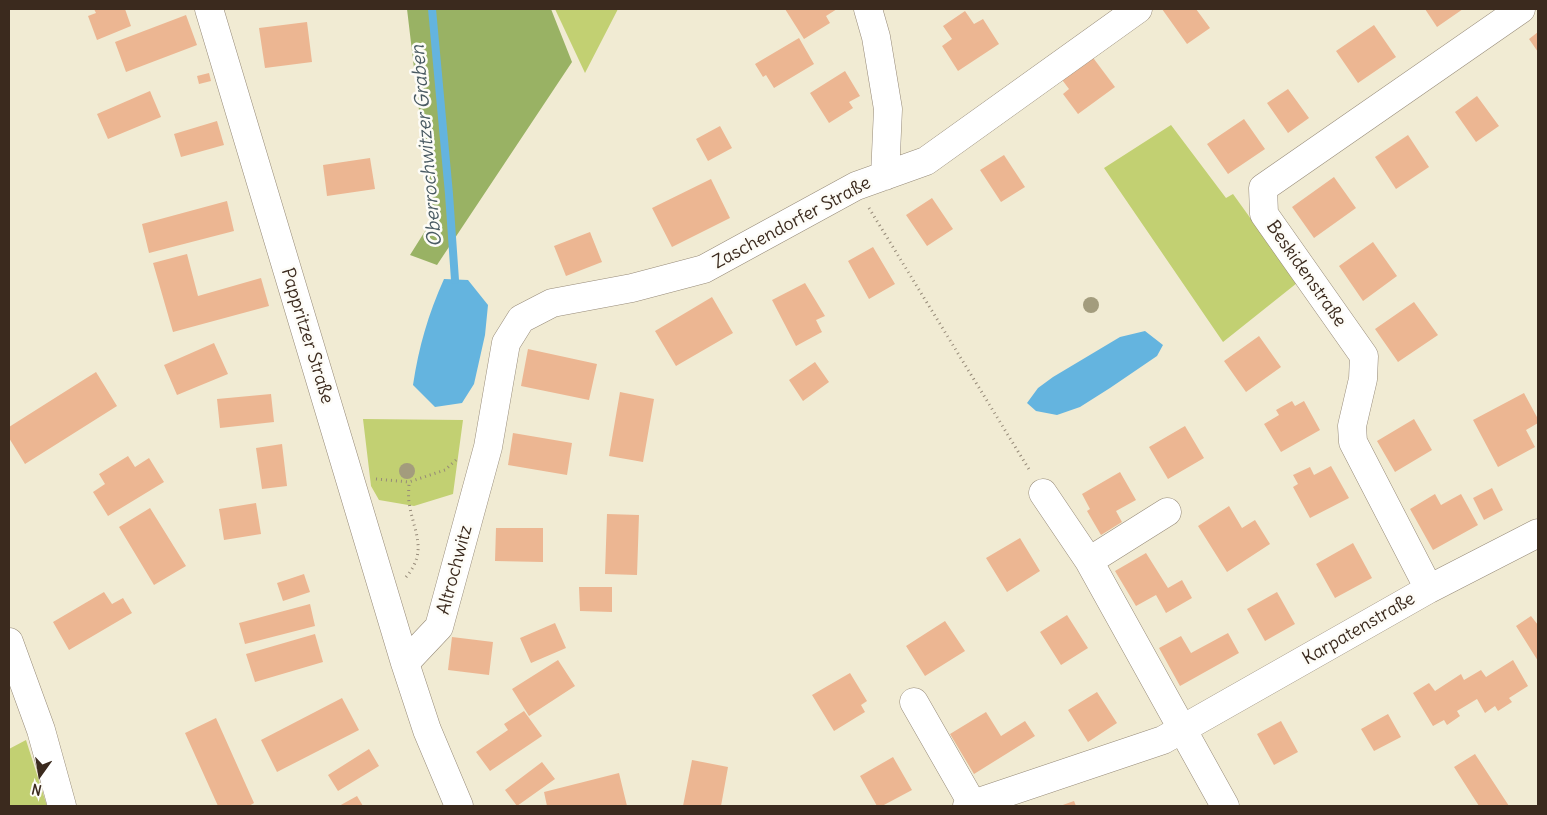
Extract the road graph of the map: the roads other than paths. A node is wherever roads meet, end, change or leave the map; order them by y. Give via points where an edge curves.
1 (209, 9) edge
2 (868, 9) edge
3 (1138, 9) edge
4 (1521, 9) edge
5 (885, 176) junction
6 (521, 319) joint
7 (1043, 493) road end
8 (1167, 512) dead end
9 (1538, 533) edge
10 (1090, 561) junction
11 (1429, 589) junction
12 (9, 642) edge
13 (405, 663) junction
14 (914, 702) dead end
15 (1182, 730) junction
16 (970, 805) edge
17 (62, 806) edge
18 (459, 806) edge
19 (1226, 806) edge

1 - 13 street, Pappritzer Straße
2 - 5 street via 888,109
3 - 5 street, Zaschendorfer Straße via 926,161
4 - 11 street, Beskidenstraße via 1263,188 1264,214 1364,356 1363,380 1352,426 1353,442
5 - 6 street, Zaschendorfer Straße via 856,186 704,269 632,288 552,303
6 - 13 street, Altrochwitz via 506,343 488,447 439,627
7 - 10 street
8 - 10 street
9 - 11 street, Karpatenstraße
10 - 15 street
11 - 15 street, Karpatenstraße
12 - 17 street via 41,730
13 - 18 street via 427,730
14 - 16 street, Karpatenstraße
15 - 16 street, Karpatenstraße via 1163,740
15 - 19 street

